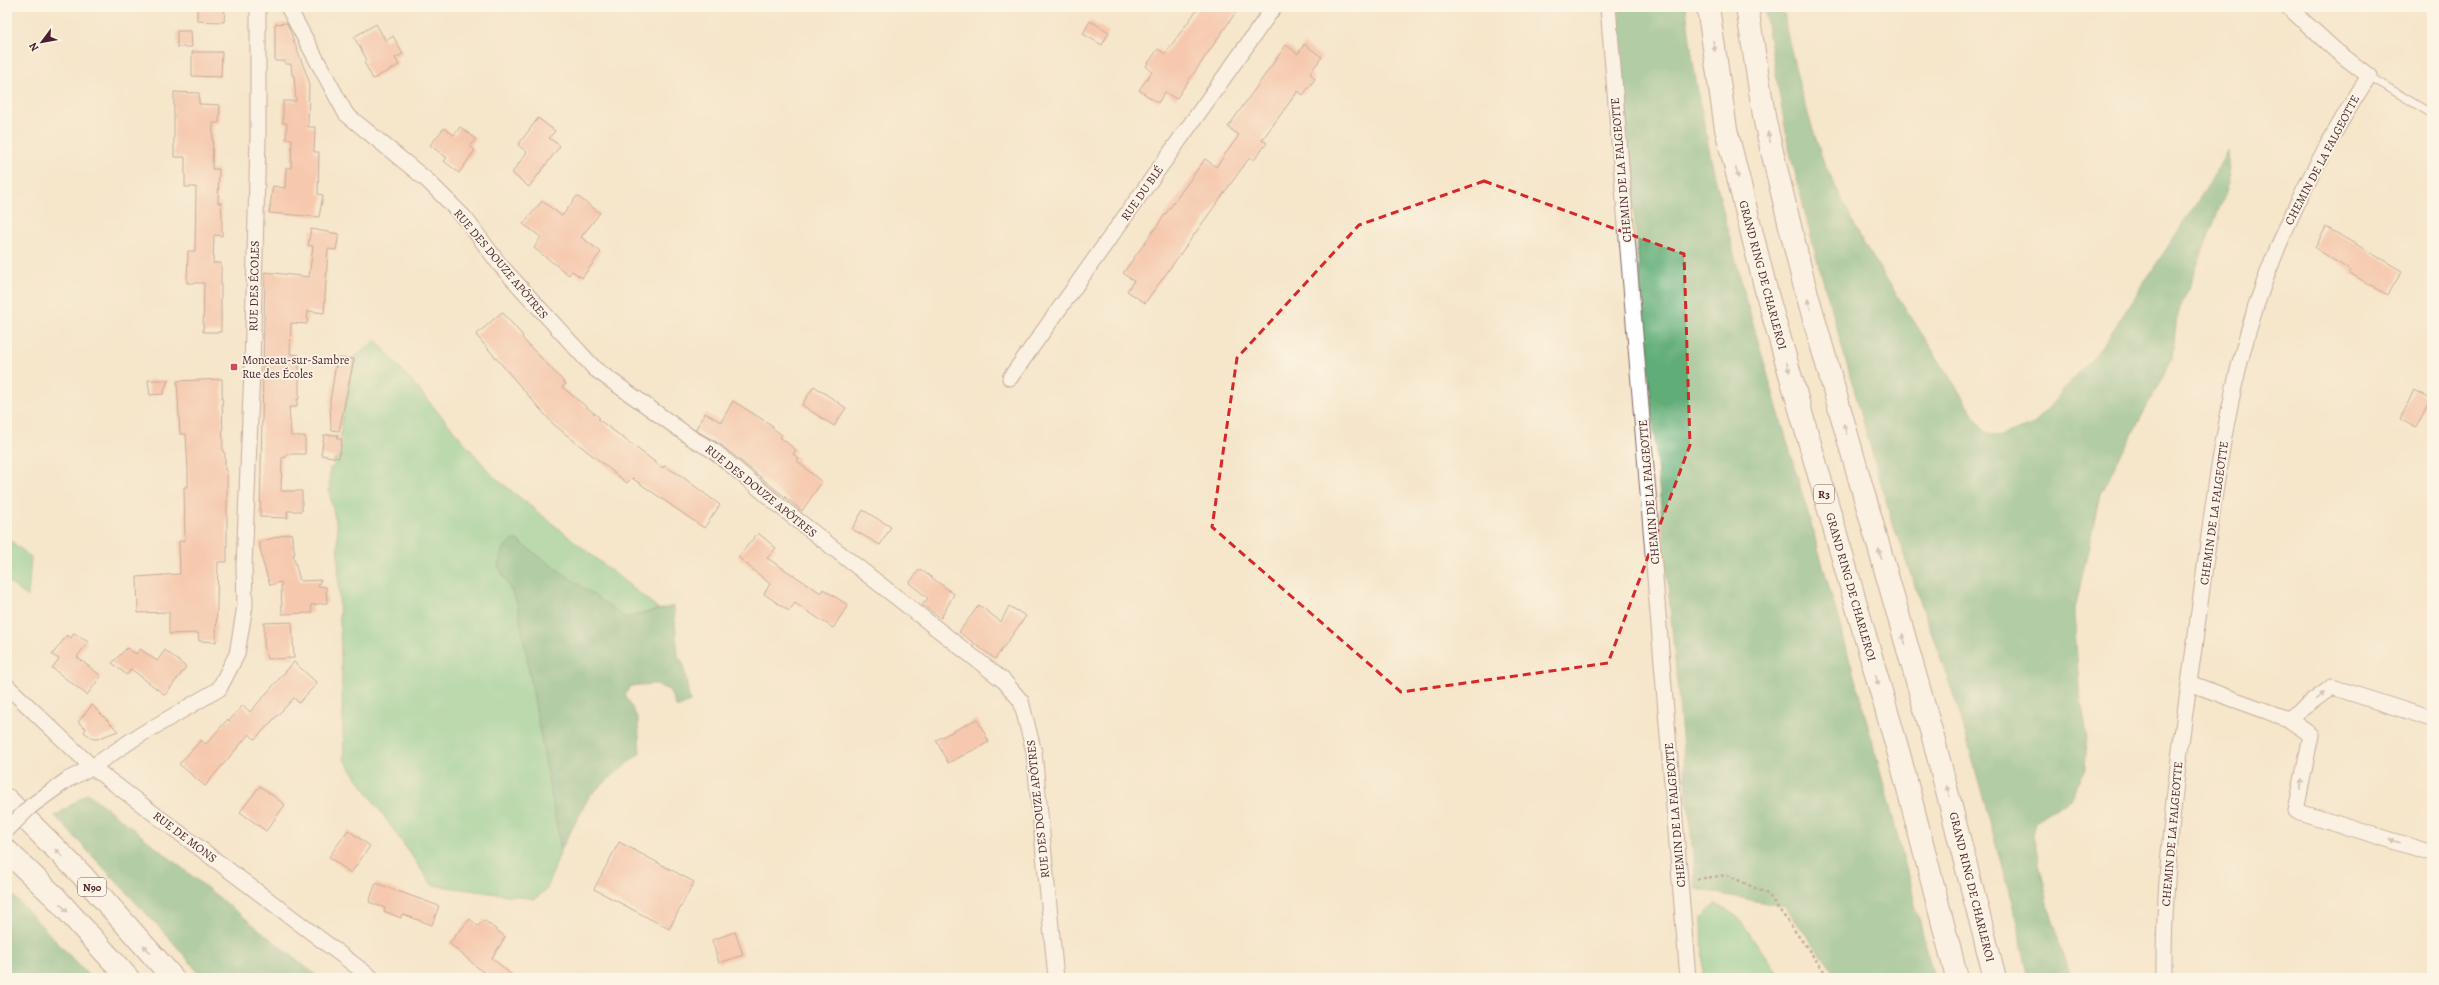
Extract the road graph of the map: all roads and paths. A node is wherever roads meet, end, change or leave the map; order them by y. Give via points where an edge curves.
1 (258, 7) edge
2 (288, 7) edge
3 (1274, 7) edge
4 (1608, 7) edge
5 (1708, 7) edge
6 (1747, 7) edge
7 (2288, 7) edge
8 (2369, 76) junction
9 (2432, 114) edge
10 (1010, 378) dead end
11 (2189, 683) junction
12 (7, 686) edge
13 (2288, 719) junction
14 (2432, 719) edge
15 (92, 768) junction
16 (7, 800) edge
17 (7, 830) edge
18 (7, 850) edge
19 (2432, 852) edge
20 (1680, 882) junction
21 (128, 978) edge
22 (173, 978) edge
23 (372, 978) edge
24 (1056, 978) edge
25 (1688, 978) edge
26 (1830, 978) edge
27 (1957, 978) edge
28 (1995, 978) edge
29 (2164, 978) edge

1 - 15 street, RUE DES ÉCOLES via 254,305 244,566 245,606 237,654 219,689 135,738
2 - 24 street, RUE DES DOUZE APÔTRES via 346,114 428,181 465,218 500,265 595,370 714,451 787,512 1004,681 1021,701 1034,752
3 - 10 street, RUE DU BLÉ
4 - 20 street, CHEMIN DE LA FALGEOTTE
5 -> 27 highway, GRAND RING DE CHARLEROI / R3 via 1726,129 1767,294 1899,754
28 -> 6 highway, GRAND RING DE CHARLEROI via 1934,741 1803,280 1765,122
7 - 8 street via 2330,46
8 - 9 lane
8 - 11 street, CHEMIN DE LA FALGEOTTE via 2333,135 2298,202 2277,247 2258,299 2240,362 2227,422
11 - 13 street
11 - 29 street, CHEMIN DE LA FALGEOTTE via 2166,887
12 - 15 street, RUE DE MONS
13 -> 14 street via 2332,687
19 -> 13 street via 2296,811 2311,735
15 - 17 street, RUE DES ÉCOLES, bridge via 67,780 31,806
15 - 23 street, RUE DE MONS
22 -> 16 highway, N90 via 82,875
18 -> 21 highway, N90 via 56,898
20 - 25 street, CHEMIN DE LA FALGEOTTE
20 - 26 path via 1727,875 1768,894

